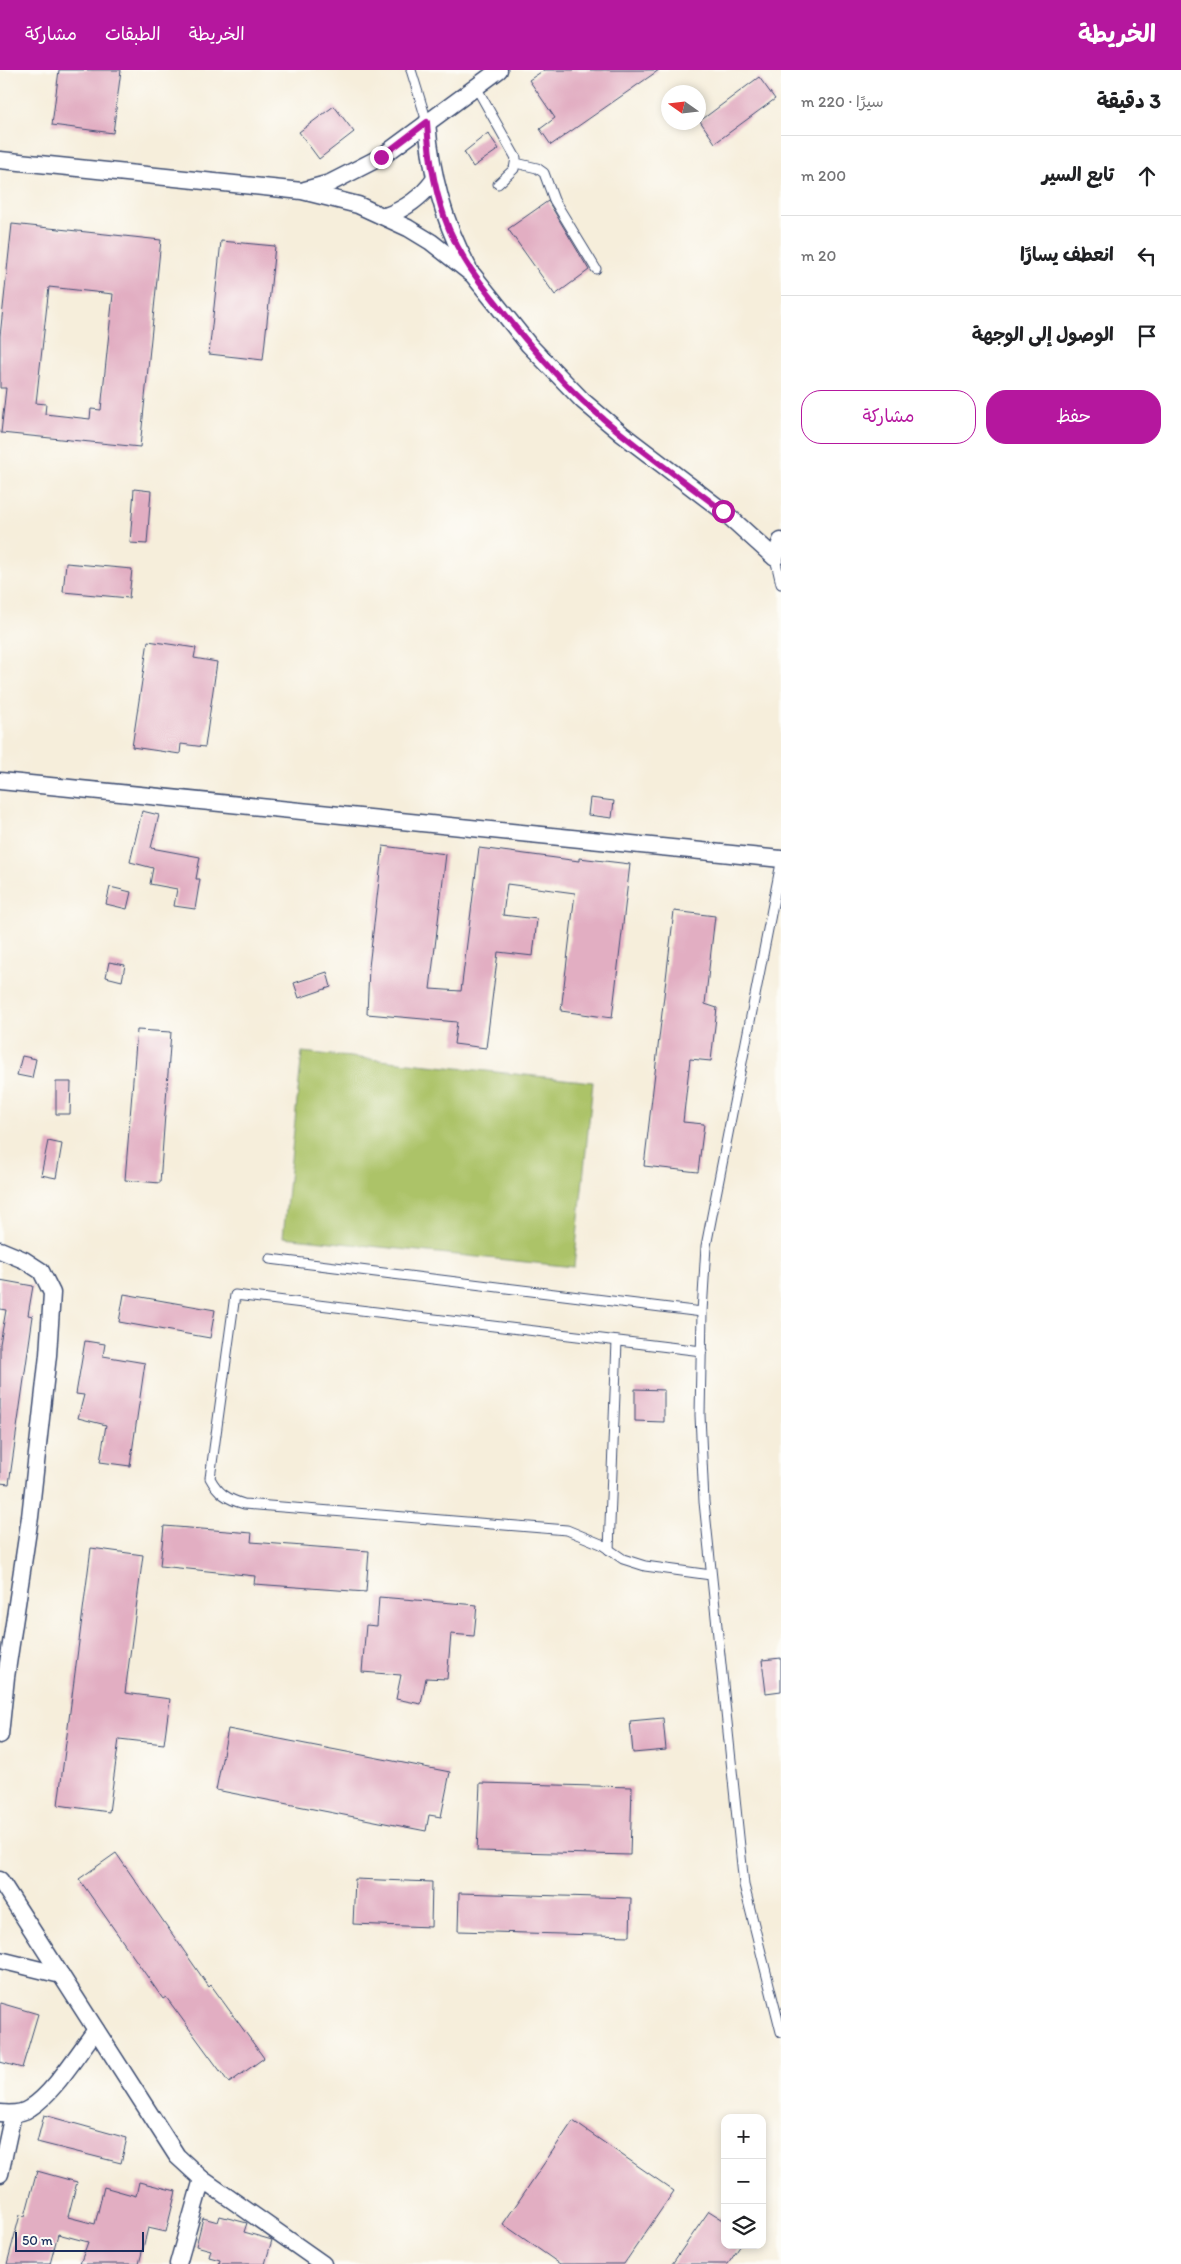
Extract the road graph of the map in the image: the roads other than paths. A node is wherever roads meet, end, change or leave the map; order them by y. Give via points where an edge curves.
1 (411, 70) edge
2 (499, 70) edge
3 (476, 87) junction
4 (427, 122) junction
5 (0, 160) edge
6 (516, 163) junction
7 (434, 180) junction
8 (498, 184) dead end
9 (302, 191) junction
10 (385, 216) junction
11 (596, 269) dead end
12 (473, 275) junction
13 (781, 541) edge
14 (778, 563) edge
15 (781, 584) edge
16 (0, 781) edge
17 (781, 859) edge
18 (781, 863) edge
19 (0, 1250) edge
20 (270, 1259) dead end
21 (702, 1312) junction
22 (618, 1341) junction
23 (702, 1351) junction
24 (610, 1550) junction
25 (711, 1576) junction
26 (0, 1735) edge
27 (0, 1880) edge
28 (0, 1960) edge
29 (61, 1975) junction
30 (96, 2030) junction
31 (781, 2032) edge
32 (6, 2114) edge
33 (0, 2174) edge
34 (202, 2179) junction
35 (178, 2264) edge
36 (323, 2264) edge

1 - 4 lane
2 - 3 street
3 - 4 street
3 - 6 lane via 514,153
4 - 7 street
4 - 9 street via 381,157 330,183
5 - 9 street
6 - 8 lane via 511,173
6 - 11 lane via 544,173 554,200
7 - 10 street via 413,203
7 - 12 street via 449,229
9 - 10 street via 358,205
10 - 12 street via 431,242
12 - 14 street via 529,345 583,401 723,511
13 - 14 street
14 - 15 lane
16 - 17 street
18 - 21 lane via 706,1246
19 - 26 street via 41,1271 52,1292 30,1518
20 - 21 lane
21 - 23 lane
22 - 23 lane
22 - 24 lane
22 - 24 lane via 235,1295 210,1478 217,1490 230,1500 244,1504 567,1530
23 - 25 lane via 700,1416
24 - 25 lane via 623,1559 645,1566
25 - 31 lane via 744,1885
27 - 29 street
28 - 29 street
29 - 30 street
30 - 32 street via 44,2096 29,2109
30 - 34 street via 177,2156
32 - 33 street
34 - 35 street
34 - 36 street

